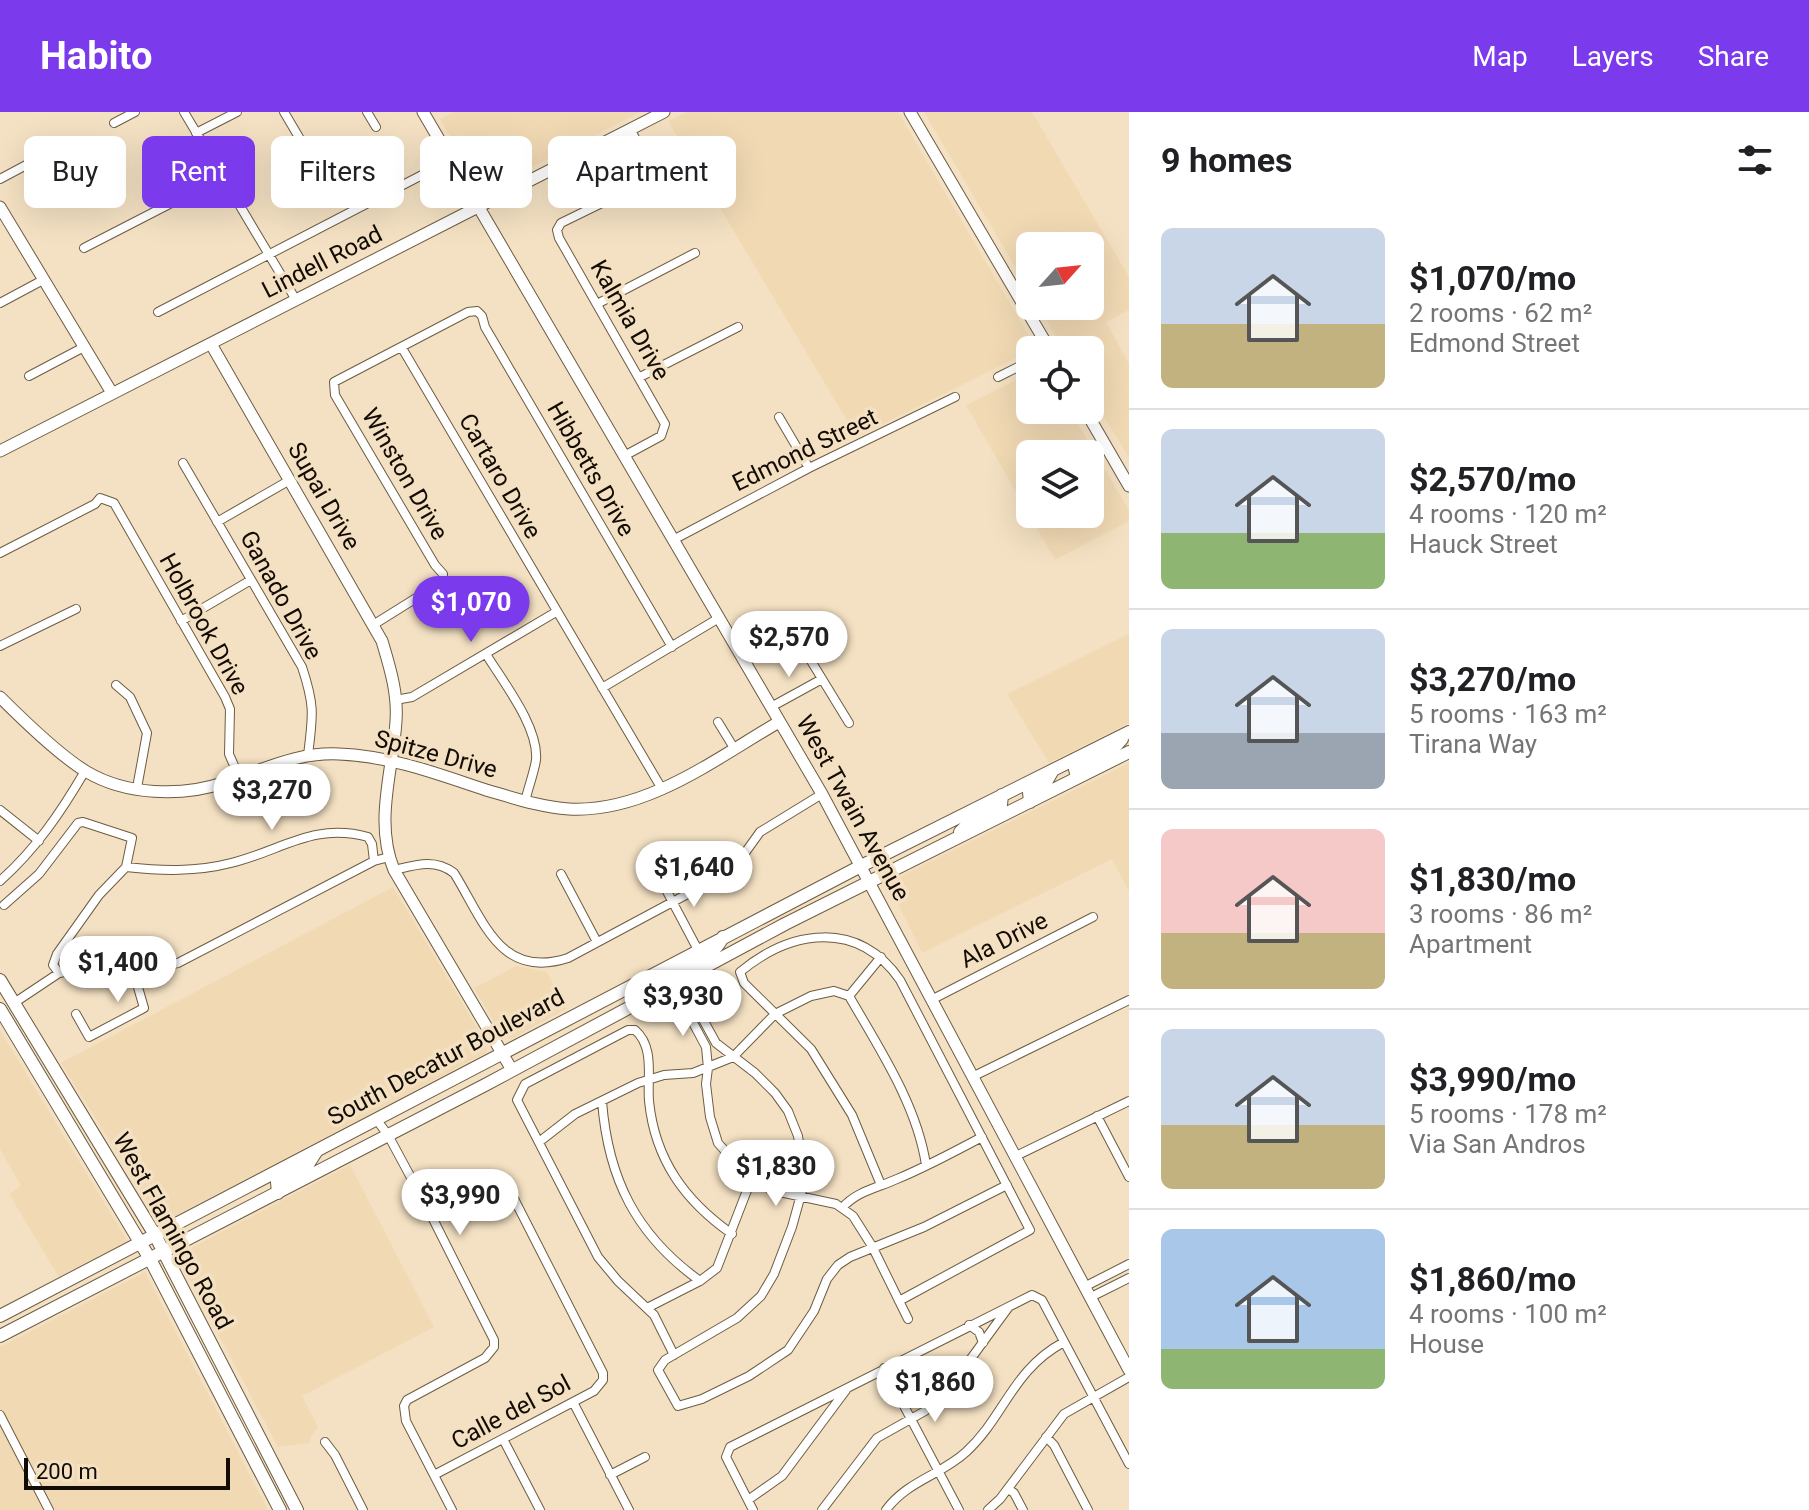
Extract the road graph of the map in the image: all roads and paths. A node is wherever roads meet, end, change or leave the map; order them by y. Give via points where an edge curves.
1 (135, 112) edge
2 (184, 112) edge
3 (237, 112) edge
4 (284, 112) edge
5 (367, 112) edge
6 (423, 112) edge
7 (664, 112) edge
8 (910, 112) edge
9 (114, 123) dead end
10 (376, 127) dead end
11 (630, 129) junction
12 (196, 133) junction
13 (198, 136) edge
14 (298, 136) edge
15 (437, 136) edge
16 (24, 166) edge
17 (420, 176) edge
18 (0, 179) edge
19 (532, 179) edge
20 (0, 207) edge
21 (162, 208) edge
22 (241, 208) edge
23 (475, 208) edge
24 (480, 208) edge
25 (84, 248) dead end
26 (695, 253) dead end
27 (268, 254) junction
28 (43, 280) junction
29 (296, 300) junction
30 (0, 303) edge
31 (597, 304) junction
32 (158, 312) dead end
33 (738, 327) dead end
34 (1042, 336) edge
35 (211, 344) junction
36 (84, 347) junction
37 (402, 348) junction
38 (1016, 368) edge
39 (29, 376) dead end
40 (640, 377) junction
41 (998, 377) dead end
42 (112, 393) junction
43 (955, 397) dead end
44 (779, 417) dead end
45 (1093, 424) edge
46 (0, 451) edge
47 (624, 456) junction
48 (183, 463) dead end
49 (809, 468) junction
50 (290, 480) junction
51 (1129, 486) edge
52 (217, 522) junction
53 (673, 540) junction
54 (0, 553) edge
55 (251, 580) junction
56 (76, 609) dead end
57 (556, 612) junction
58 (719, 618) junction
59 (181, 621) junction
60 (373, 625) junction
61 (794, 633) dead end
62 (0, 646) edge
63 (672, 647) junction
64 (486, 654) junction
65 (822, 679) junction
66 (116, 685) dead end
67 (602, 688) junction
68 (0, 697) edge
69 (395, 700) junction
70 (771, 707) junction
71 (718, 722) dead end
72 (779, 722) junction
73 (849, 723) dead end
74 (1128, 732) edge
75 (734, 748) junction
76 (1129, 752) edge
77 (308, 755) junction
78 (391, 760) junction
79 (1053, 770) junction
80 (85, 771) junction
81 (239, 777) junction
82 (1077, 778) junction
83 (137, 788) junction
84 (662, 789) junction
85 (822, 794) junction
86 (1002, 795) junction
87 (525, 802) junction
88 (1030, 802) junction
89 (0, 810) edge
90 (953, 840) junction
91 (39, 841) junction
92 (388, 855) junction
93 (374, 859) junction
94 (861, 866) junction
95 (126, 867) junction
96 (394, 870) junction
97 (561, 874) dead end
98 (0, 881) edge
99 (869, 881) junction
100 (662, 882) dead end
101 (673, 902) junction
102 (4, 905) dead end
103 (1093, 917) dead end
104 (723, 937) junction
105 (597, 942) junction
106 (698, 950) junction
107 (881, 957) junction
108 (133, 970) junction
109 (59, 973) junction
110 (0, 980) edge
111 (677, 982) junction
112 (849, 996) junction
113 (933, 999) junction
114 (1129, 1000) edge
115 (13, 1001) junction
116 (0, 1009) edge
117 (76, 1014) dead end
118 (775, 1014) junction
119 (14, 1033) junction
120 (502, 1053) junction
121 (733, 1057) junction
122 (708, 1068) junction
123 (512, 1070) junction
124 (58, 1076) junction
125 (974, 1076) junction
126 (649, 1079) junction
127 (44, 1083) junction
128 (602, 1101) junction
129 (1129, 1101) edge
130 (1097, 1116) junction
131 (376, 1119) junction
132 (86, 1121) junction
133 (388, 1135) junction
134 (982, 1137) junction
135 (539, 1142) junction
136 (318, 1149) junction
137 (1016, 1156) junction
138 (926, 1165) junction
139 (1129, 1177) edge
140 (751, 1180) junction
141 (881, 1185) junction
142 (1007, 1185) junction
143 (278, 1193) junction
144 (802, 1196) junction
145 (842, 1208) junction
146 (429, 1211) junction
147 (732, 1234) junction
148 (155, 1235) junction
149 (140, 1242) junction
150 (872, 1246) junction
151 (164, 1251) junction
152 (150, 1259) junction
153 (1129, 1264) edge
154 (1129, 1278) edge
155 (700, 1281) junction
156 (1089, 1292) junction
157 (899, 1301) junction
158 (1011, 1304) junction
159 (647, 1308) junction
160 (0, 1316) edge
161 (908, 1319) dead end
162 (969, 1325) junction
163 (0, 1336) edge
164 (1064, 1342) junction
165 (983, 1343) junction
166 (674, 1355) junction
167 (884, 1368) junction
168 (1129, 1370) edge
169 (1129, 1377) edge
170 (213, 1380) junction
171 (849, 1386) junction
172 (1093, 1396) junction
173 (573, 1402) junction
174 (807, 1407) junction
175 (0, 1415) edge
176 (249, 1416) junction
177 (911, 1419) junction
178 (820, 1424) junction
179 (238, 1428) junction
180 (1046, 1437) junction
181 (503, 1439) junction
182 (325, 1442) dead end
183 (267, 1452) junction
184 (645, 1457) dead end
185 (1129, 1464) edge
186 (938, 1470) junction
187 (434, 1475) junction
188 (610, 1475) junction
189 (268, 1486) junction
190 (1008, 1489) junction
191 (748, 1500) junction
192 (49, 1510) edge
193 (280, 1510) edge
194 (288, 1510) edge
195 (297, 1510) edge
196 (363, 1510) edge
197 (452, 1510) edge
198 (540, 1510) edge
199 (629, 1510) edge
200 (753, 1510) edge
201 (822, 1510) edge
202 (886, 1510) edge
203 (959, 1510) edge
204 (988, 1510) edge
205 (1023, 1510) edge
206 (1088, 1510) edge

1 - 9 street
2 - 12 street
3 - 12 street
4 - 14 street
5 - 10 street
6 - 15 street, West Twain Avenue
7 - 11 street, Lindell Road
8 - 34 street
11 - 19 street, Lindell Road
11 - 31 street, Kalmia Drive via 654,166 653,174 561,223 557,230
12 - 13 street
16 - 18 street
17 - 27 street
20 - 28 street
21 - 25 street
22 - 27 street
23 - 29 street, Lindell Road
24 - 47 street, West Twain Avenue
26 - 31 street
27 - 29 street
27 - 32 street
28 - 30 street
28 - 36 street
29 - 35 street, Lindell Road
31 - 40 street, Kalmia Drive
33 - 40 street
35 - 42 street, Lindell Road
35 - 50 street, Supai Drive
36 - 39 street
36 - 42 street
37 - 57 street, Cartaro Drive
37 - 60 street, Winston Drive via 337,378 333,385 443,582
37 - 63 street, Hibbetts Drive via 468,312 482,316
38 - 41 street
40 - 47 street, Kalmia Drive via 663,417 664,430 656,440
42 - 46 street, Lindell Road
43 - 49 street, Edmond Street
44 - 49 street
45 - 51 street
47 - 53 street, West Twain Avenue
48 - 52 street, Ganado Drive
49 - 53 street, Edmond Street
50 - 52 street
50 - 60 street, Supai Drive
52 - 55 street, Ganado Drive
53 - 58 street, West Twain Avenue
54 - 59 street, Holbrook Drive via 100,498 108,499
55 - 59 street
55 - 77 street, Ganado Drive via 302,667 312,697
56 - 62 street
57 - 64 street
57 - 67 street, Cartaro Drive
58 - 63 street
58 - 70 street, West Twain Avenue
59 - 81 street, Holbrook Drive via 230,709 229,754
60 - 69 street, Supai Drive via 393,678
61 - 65 street
63 - 67 street
64 - 69 street via 412,697
64 - 87 street via 535,741 536,760
65 - 70 street
65 - 73 street
66 - 83 street via 130,697 147,733
67 - 84 street, Cartaro Drive
68 - 80 street, Spitze Drive
69 - 78 street, Supai Drive
70 - 72 street, West Twain Avenue
71 - 75 street
72 - 75 street, Spitze Drive
72 - 85 street, West Twain Avenue
74 - 79 main road, South Decatur Boulevard
74 - 82 main road via 1113,749 1075,769
75 - 84 street, Spitze Drive
76 - 82 main road, South Decatur Boulevard
77 - 78 street, Spitze Drive
77 - 81 street, Spitze Drive
78 - 87 street, Spitze Drive
78 - 92 street, Supai Drive via 385,821
79 - 86 main road, South Decatur Boulevard
79 - 88 main road via 1045,784 1029,792
80 - 83 street, Spitze Drive
80 - 91 street
81 - 83 street, Spitze Drive via 202,789
82 - 88 main road, South Decatur Boulevard
84 - 87 street, Spitze Drive via 596,807
85 - 94 street, West Twain Avenue
85 - 101 street via 760,832 723,875
86 - 90 main road via 1001,805 973,819
86 - 94 main road, South Decatur Boulevard
88 - 90 main road, South Decatur Boulevard
89 - 91 street
90 - 99 main road, South Decatur Boulevard
91 - 98 street
92 - 93 street
92 - 96 street, Supai Drive
93 - 95 street via 368,837 326,832 211,868
93 - 108 street via 191,958
94 - 99 street, West Twain Avenue
94 - 104 main road, South Decatur Boulevard
95 - 102 street via 132,838 78,823 39,874
95 - 109 street via 57,954 53,965
96 - 105 street via 433,863 454,873 499,946 520,961 552,963
96 - 120 street, Supai Drive
97 - 105 street
99 - 111 main road, South Decatur Boulevard
99 - 113 street, West Twain Avenue
100 - 101 street
101 - 105 street
101 - 106 street
103 - 113 street, Ala Drive
104 - 106 main road, South Decatur Boulevard
104 - 111 main road via 717,950 679,972
106 - 120 main road, South Decatur Boulevard
107 - 112 street
107 - 118 street via 860,943 821,936 754,960 740,972 744,983
107 - 134 street via 900,980
108 - 109 street via 101,966
108 - 117 street via 144,1008 89,1037
109 - 115 street
110 - 115 main road, West Flamingo Road
111 - 121 street via 684,985 716,1043
111 - 122 street via 675,989 706,1047
111 - 123 main road, South Decatur Boulevard
112 - 118 street via 834,991 811,996
112 - 138 street via 916,1121
113 - 125 street, West Twain Avenue
114 - 125 street
115 - 124 main road, West Flamingo Road
116 - 119 main road, West Flamingo Road
118 - 121 street
118 - 141 street via 811,1049 833,1084
119 - 124 main road via 47,1073
119 - 127 main road, West Flamingo Road
120 - 123 street, Supai Drive
120 - 131 main road, South Decatur Boulevard
121 - 122 street
121 - 144 street via 788,1111 802,1160
122 - 126 street
122 - 140 street via 710,1117 718,1143
123 - 133 main road, South Decatur Boulevard
124 - 132 main road, West Flamingo Road
125 - 137 street, West Twain Avenue
126 - 128 street
126 - 135 street via 640,1034 628,1030 525,1084 517,1100
126 - 147 street via 661,1153 680,1188
127 - 132 main road
127 - 149 main road, West Flamingo Road
128 - 135 street
128 - 155 street via 611,1161 636,1218
129 - 130 street
130 - 137 street
130 - 139 street
131 - 133 street
131 - 136 main road, South Decatur Boulevard
132 - 148 main road, West Flamingo Road
133 - 143 main road, South Decatur Boulevard
133 - 146 street
134 - 138 street
134 - 142 street
135 - 159 street via 598,1257
136 - 143 main road via 307,1166 277,1182
136 - 148 main road, South Decatur Boulevard
137 - 156 street, West Twain Avenue
138 - 141 street
140 - 144 street
140 - 147 street
141 - 145 street via 851,1198
142 - 150 street via 924,1227
142 - 157 street via 1030,1230
143 - 151 main road, South Decatur Boulevard
144 - 145 street
144 - 166 street via 761,1296 737,1318
145 - 150 street
146 - 173 street, Calle del Sol via 490,1179 506,1183 601,1366 603,1380
146 - 187 street via 492,1333 494,1347 485,1358 404,1406 406,1421
147 - 155 street via 717,1268
148 - 149 main road, South Decatur Boulevard
148 - 151 main road, West Flamingo Road
149 - 152 main road, West Flamingo Road
149 - 160 main road, South Decatur Boulevard
150 - 157 street
150 - 166 street via 838,1265 788,1350 749,1376 678,1406 658,1370
151 - 152 main road, South Decatur Boulevard
151 - 176 main road, West Flamingo Road
152 - 163 main road, South Decatur Boulevard
152 - 170 main road, West Flamingo Road
153 - 156 street
154 - 156 street
155 - 159 street
156 - 168 street, West Twain Avenue
157 - 161 street
158 - 162 street
158 - 164 street via 1040,1297
158 - 165 street
159 - 166 street
162 - 165 street
162 - 167 street
164 - 172 street
164 - 186 street via 1033,1363 971,1446
165 - 177 street via 939,1401
167 - 171 street
167 - 177 street
169 - 172 street
170 - 176 main road via 225,1388 238,1412
170 - 179 main road, West Flamingo Road
171 - 174 street
171 - 178 street
172 - 180 street via 1064,1414
172 - 185 street
173 - 181 street, Calle del Sol
173 - 188 street
174 - 178 street
174 - 191 street via 727,1449 728,1463
175 - 192 street
176 - 183 main road, West Flamingo Road
177 - 186 street
177 - 201 street via 870,1445
178 - 191 street via 782,1476
179 - 183 main road
179 - 189 main road, West Flamingo Road
180 - 190 street
180 - 206 street
181 - 187 street, Calle del Sol
181 - 198 street
182 - 196 street
183 - 195 main road, West Flamingo Road
184 - 188 street
186 - 202 street via 909,1486
186 - 203 street
187 - 197 street
188 - 199 street
189 - 193 main road, West Flamingo Road
189 - 194 main road
190 - 204 street
190 - 205 street
191 - 200 street

